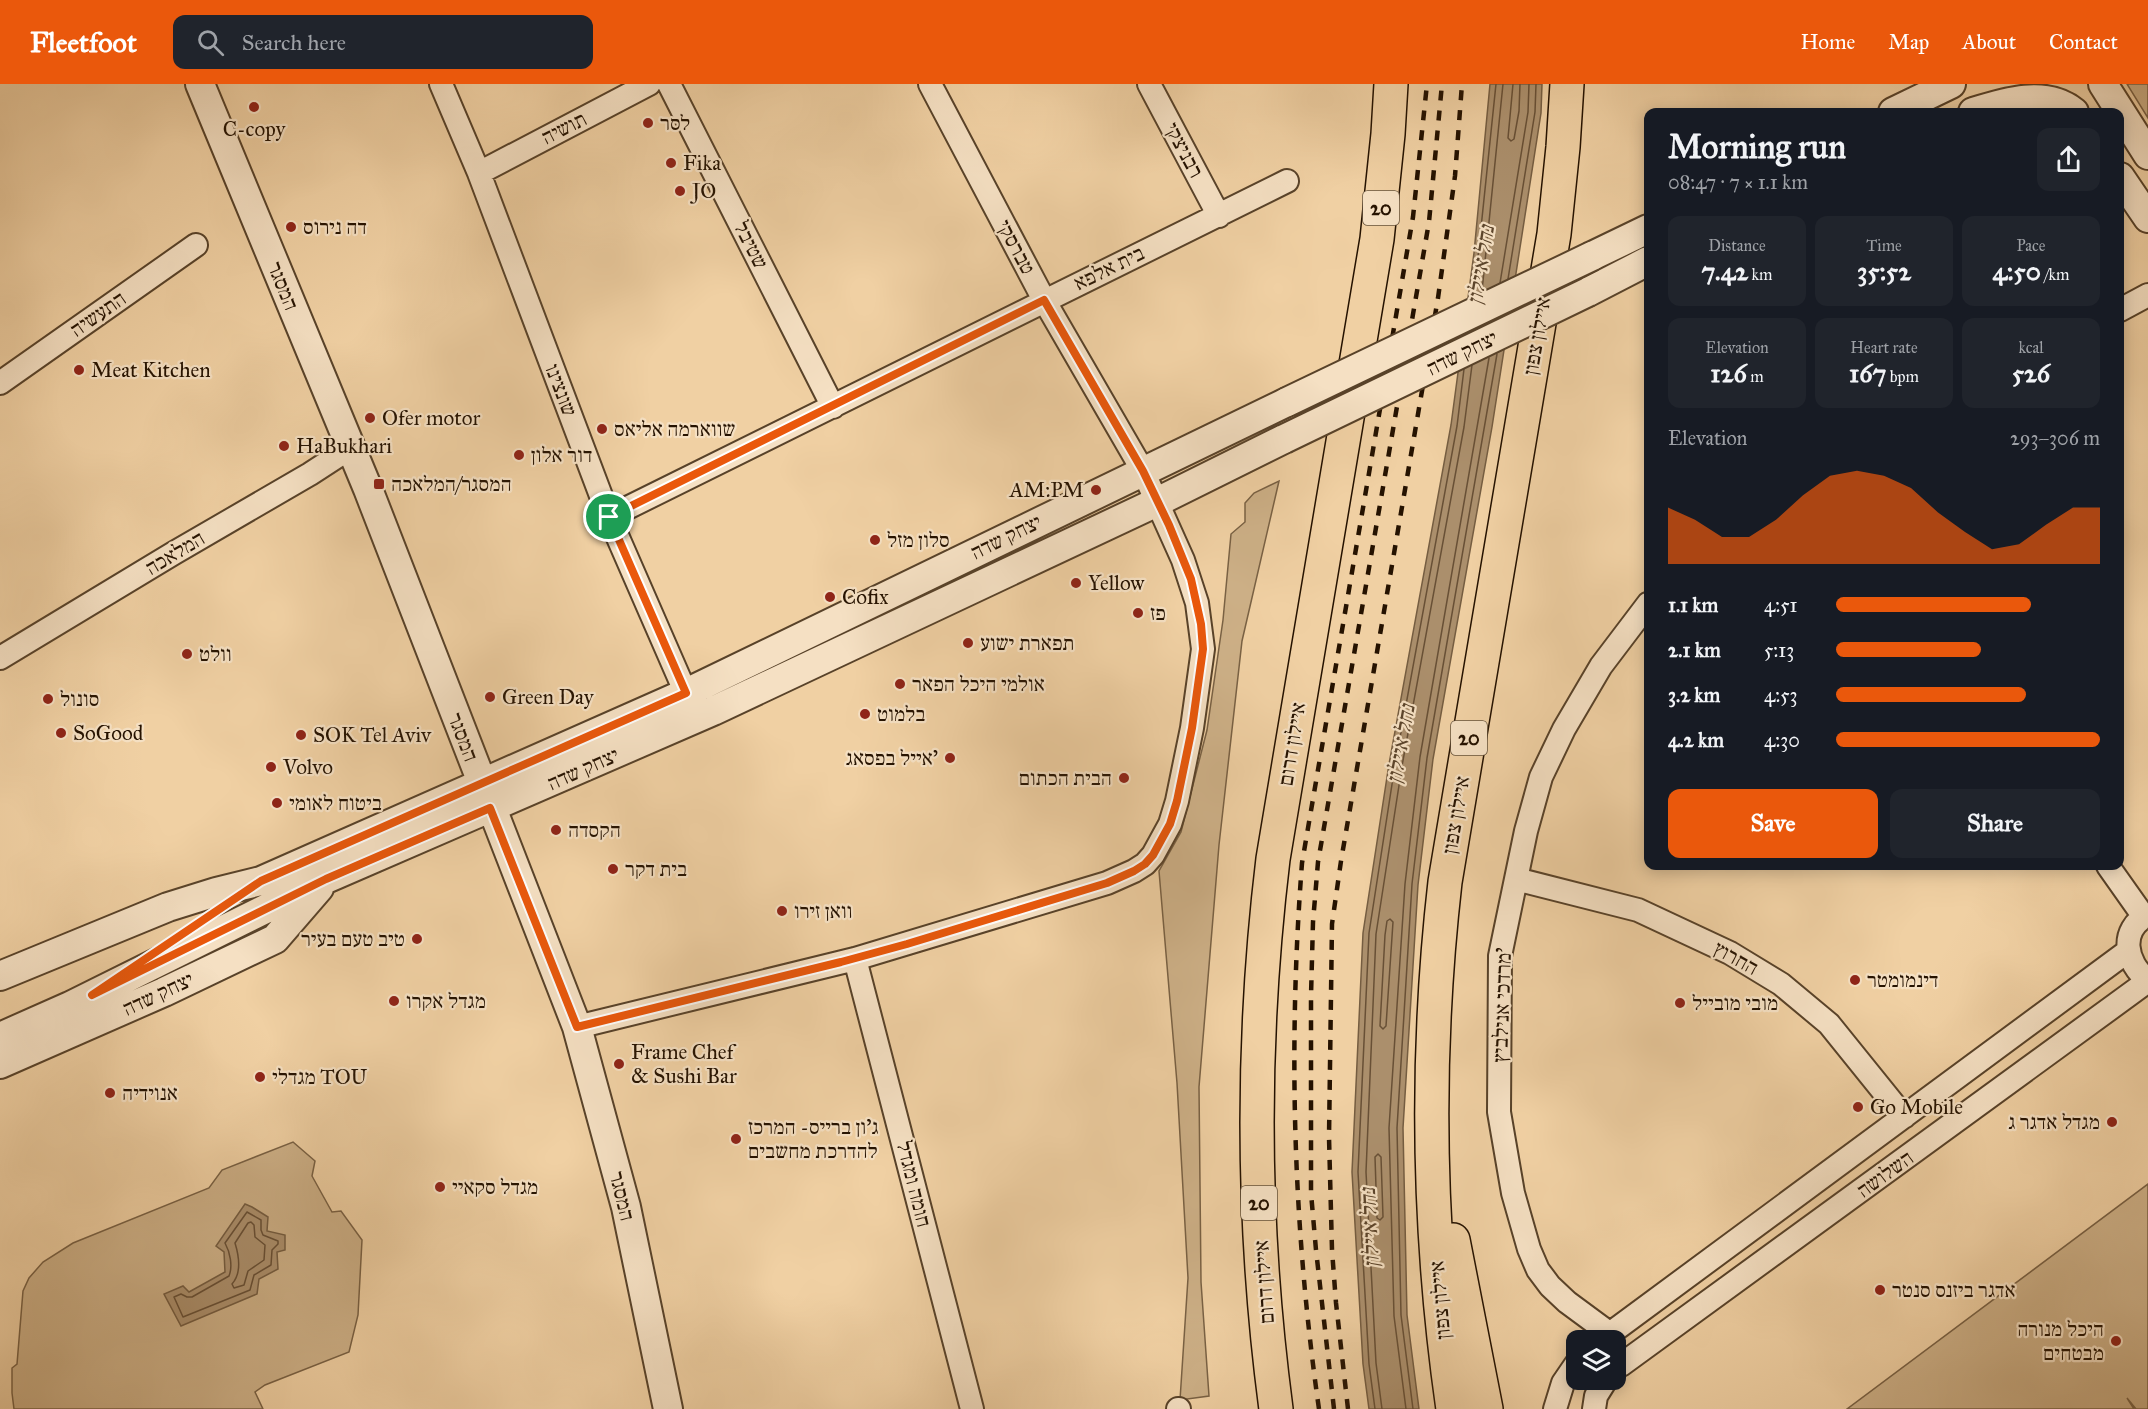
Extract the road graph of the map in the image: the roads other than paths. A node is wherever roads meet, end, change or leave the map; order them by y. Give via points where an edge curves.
1 (200, 84) edge
2 (441, 84) edge
3 (650, 84) edge
4 (669, 84) edge
5 (930, 84) edge
6 (1149, 84) edge
7 (1391, 84) edge
8 (1567, 84) edge
9 (2007, 84) edge
10 (2058, 84) edge
11 (2103, 84) edge
12 (1943, 94) edge
13 (1904, 108) edge
14 (1986, 108) edge
15 (2068, 108) edge
16 (2073, 108) edge
17 (2118, 108) edge
18 (2124, 117) edge
19 (2148, 155) edge
20 (479, 173) junction
21 (1287, 181) dead end
22 (2124, 183) edge
23 (1219, 216) junction
24 (2148, 218) edge
25 (1644, 231) edge
26 (196, 245) dead end
27 (1644, 263) edge
28 (2148, 295) edge
29 (1044, 300) junction
30 (2124, 308) edge
31 (0, 383) edge
32 (833, 407) junction
33 (350, 448) junction
34 (1143, 471) junction
35 (1157, 502) junction
36 (609, 517) junction
37 (1644, 609) edge
38 (0, 658) edge
39 (686, 693) junction
40 (713, 711) junction
41 (486, 796) junction
42 (2111, 870) edge
43 (326, 879) junction
44 (1516, 879) junction
45 (261, 881) junction
46 (2146, 916) edge
47 (2128, 951) junction
48 (855, 959) junction
49 (0, 976) edge
50 (2148, 981) edge
51 (92, 995) junction
52 (577, 1027) junction
53 (0, 1037) edge
54 (0, 1064) edge
55 (1904, 1117) junction
56 (1433, 1136) junction
57 (1259, 1164) junction
58 (1590, 1330) edge
59 (1626, 1342) edge
60 (1626, 1344) edge
61 (1566, 1379) edge
62 (1598, 1390) edge
63 (668, 1409) edge
64 (972, 1409) edge
65 (1256, 1409) edge
66 (1276, 1409) edge
67 (1452, 1409) edge
68 (1486, 1409) edge
69 (1555, 1409) edge
70 (1594, 1409) edge

1 - 33 street, המסגר
2 - 20 street, שונצינו
3 - 20 street, תושיה
4 - 32 street, שטיבל
5 - 29 street, טברסקי
6 - 23 street, רבניצקי
7 - 57 highway, איילון דרום / 20 via 1377,239 1273,859 1260,996
8 - 56 highway, איילון צפון / 20 via 1554,234 1445,882 1434,1002
9 - 12 street
10 - 16 street
11 - 17 street
12 - 13 street
14 - 15 street via 2042,99 2055,100
18 - 19 street
20 - 36 street, שונצינו
21 - 23 street, בית אלפא
22 - 24 street
23 - 29 street, בית אלפא
25 - 34 street, יצחק שדה, bridge
26 - 31 street, התעשיה
27 - 35 street, יצחק שדה, bridge
28 - 30 street
29 - 32 street, בית אלפא
29 - 34 street, טברסקי
32 - 36 street, בית אלפא
33 - 38 street, המלאכה
33 - 41 street, המסגר
34 - 35 street, טברסקי
34 - 39 street, יצחק שדה
35 - 40 street, יצחק שדה
35 - 48 street via 1191,579 1203,649 1177,801 1153,855 1134,871 1098,886
36 - 39 street, שונצינו
37 - 44 street, מרדכי אנילביץ' via 1601,666 1541,777
39 - 40 street via 698,706
39 - 41 street, יצחק שדה
40 - 41 street, יצחק שדה
41 - 43 street, יצחק שדה
41 - 45 street, יצחק שדה
41 - 52 street, המסגר
42 - 46 street
43 - 51 street, יצחק שדה
43 - 54 street, יצחק שדה via 275,939
44 - 55 street, החרוץ via 1638,910 1730,953 1781,984 1829,1024
44 - 58 street, מרדכי אנילביץ' via 1500,956 1499,1112 1513,1193 1529,1249 1550,1286
45 - 49 street, יצחק שדה via 168,907
45 - 51 street, יצחק שדה
46 - 47 street via 2135,926
47 - 50 street via 2132,963
47 - 55 street, השלושה
48 - 52 street
48 - 64 street, חומה ומגדל
50 - 60 street, השלושה
51 - 53 street, יצחק שדה
52 - 63 street, המסגר via 626,1207
55 - 59 street, השלושה
56 - 67 highway, איילון צפון / 20 via 1437,1274
56 - 68 highway
57 - 65 highway
57 - 66 highway, איילון דרום / 20 via 1261,1254
61 - 69 street
62 - 70 street

